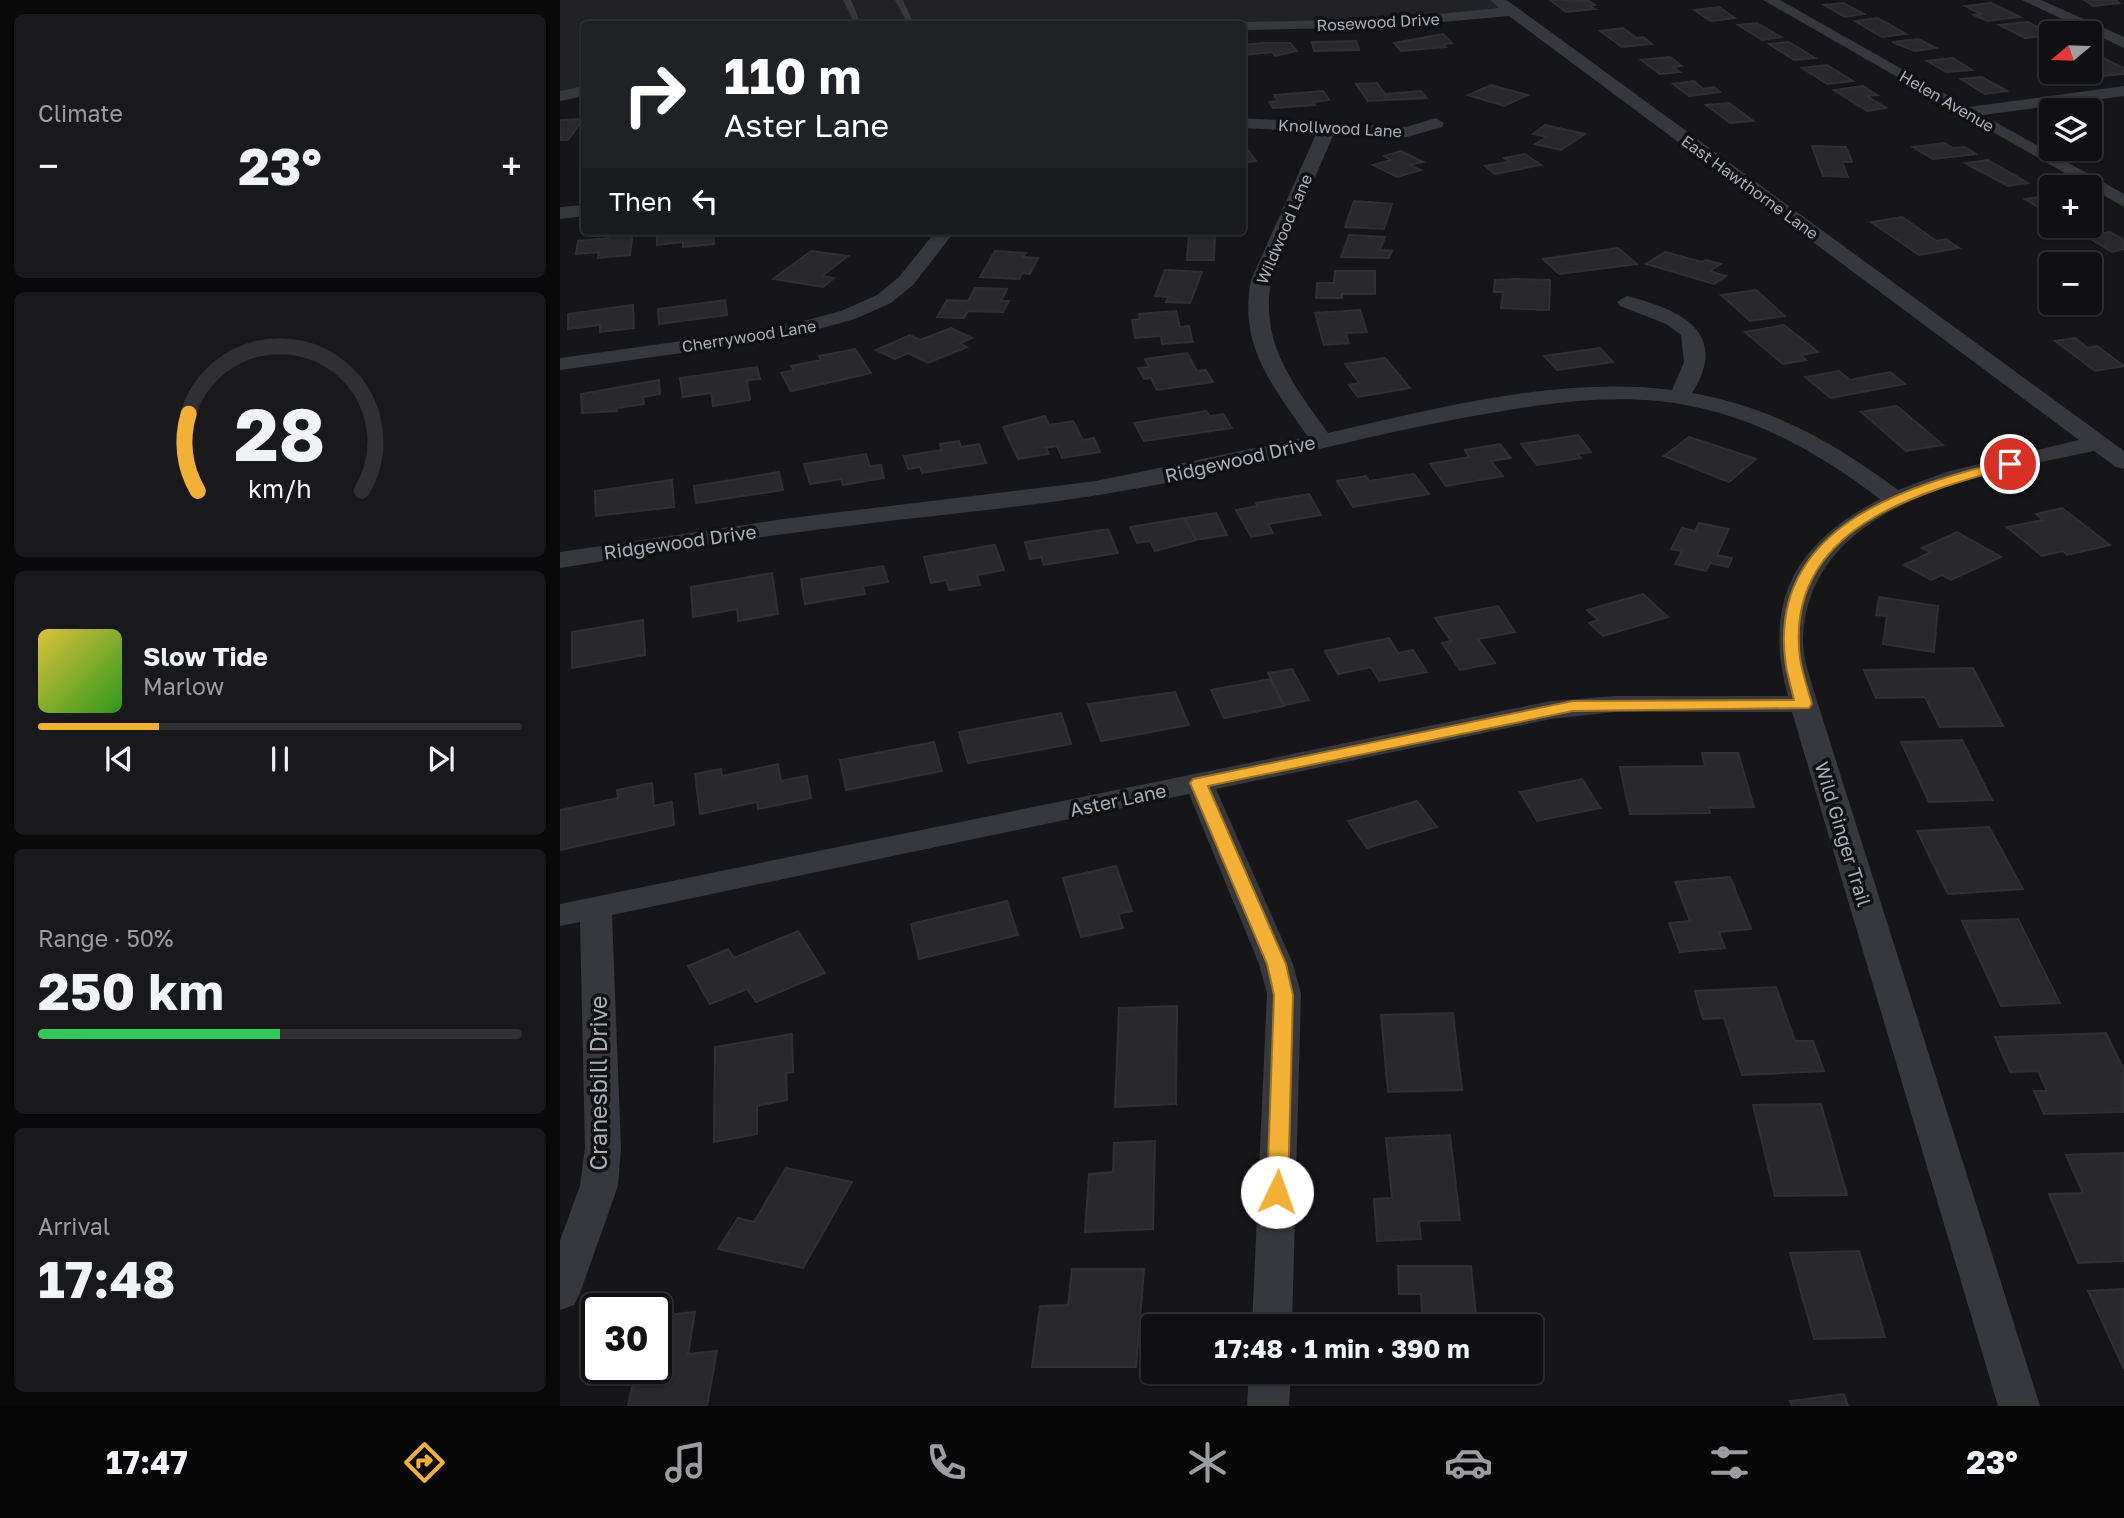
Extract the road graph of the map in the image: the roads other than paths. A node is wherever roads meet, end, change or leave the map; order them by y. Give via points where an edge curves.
1 (847, 0) edge
2 (899, 0) edge
3 (1497, 0) edge
4 (1770, 0) edge
5 (2029, 0) edge
6 (1513, 12) junction
7 (857, 21) edge
8 (910, 21) edge
9 (1246, 26) edge
10 (2124, 43) edge
11 (2124, 91) edge
12 (581, 92) edge
13 (560, 96) edge
14 (1966, 112) junction
15 (1246, 123) edge
16 (1436, 123) dead end
17 (1328, 127) junction
18 (2124, 202) edge
19 (581, 211) edge
20 (560, 213) edge
21 (943, 235) edge
22 (1627, 302) dead end
23 (560, 364) edge
24 (1678, 397) junction
25 (1322, 441) junction
26 (2097, 443) junction
27 (2124, 463) edge
28 (1895, 499) junction
29 (560, 560) edge
30 (1804, 704) junction
31 (1199, 783) junction
32 (596, 908) junction
33 (560, 915) edge
34 (560, 1293) edge
35 (1272, 1314) edge
36 (1269, 1384) edge
37 (1268, 1406) edge
38 (2018, 1406) edge

1 - 7 lane
2 - 8 lane
3 - 6 street, East Hawthorne Lane
4 - 14 street, Helen Avenue
5 - 10 street
6 - 9 street, Rosewood Drive via 1388,23
6 - 26 street, East Hawthorne Lane
11 - 14 street
12 - 13 street
14 - 18 street, Helen Avenue
15 - 17 street, Knollwood Lane
16 - 17 street, Knollwood Lane via 1407,132
17 - 25 street, Wildwood Lane via 1261,280 1255,306 1263,349
19 - 20 street
21 - 23 street, Cherrywood Lane via 884,299 848,315 782,333
22 - 24 street via 1684,326 1695,346 1693,377
24 - 25 street, Ridgewood Drive via 1558,396
24 - 28 street, Ridgewood Drive via 1757,416 1794,431 1836,454
25 - 29 street, Ridgewood Drive via 1087,490 754,530
26 - 27 street, East Hawthorne Lane
26 - 28 street, Wild Ginger Trail via 1989,468
28 - 30 street, Wild Ginger Trail via 1850,526 1804,577 1790,636
30 - 31 street, Aster Lane via 1573,706
30 - 38 street, Wild Ginger Trail
31 - 32 street, Aster Lane
31 - 35 street via 1276,964 1283,995
32 - 33 street, Aster Lane
32 - 34 street, Cranesbill Drive via 603,1148 599,1186
36 - 37 street

